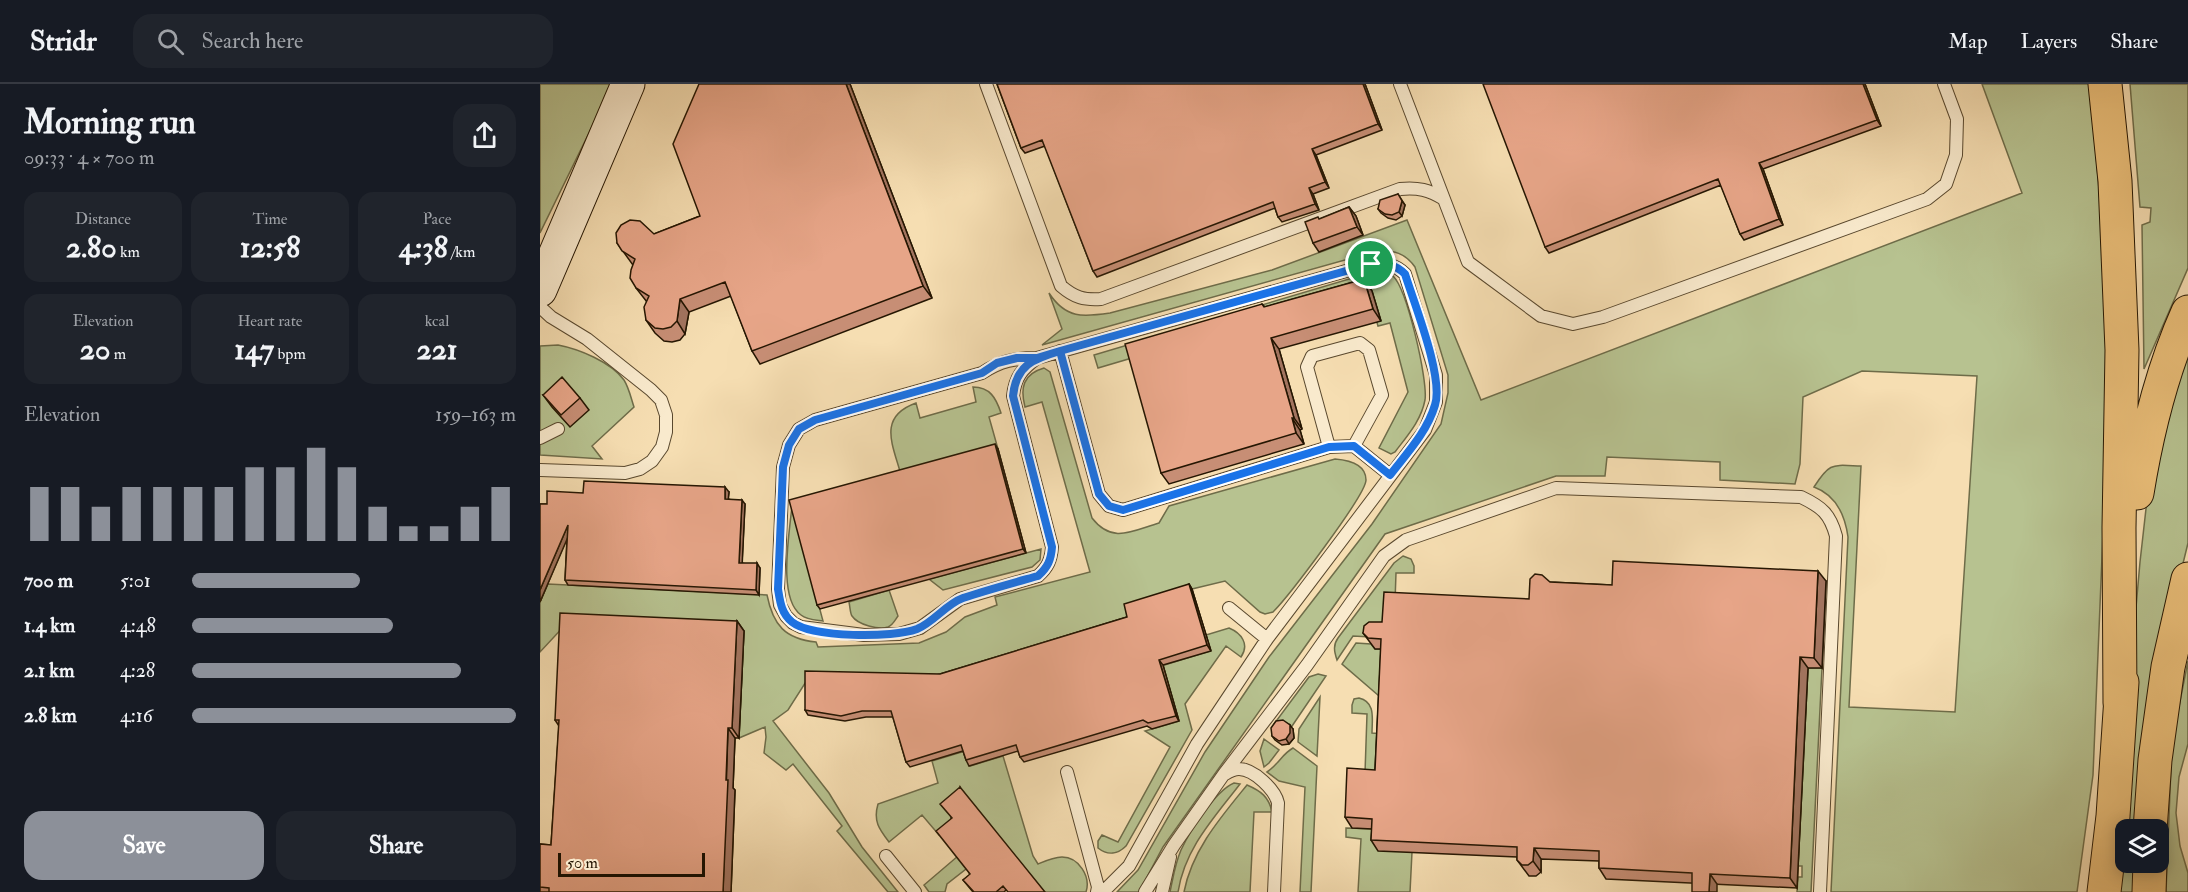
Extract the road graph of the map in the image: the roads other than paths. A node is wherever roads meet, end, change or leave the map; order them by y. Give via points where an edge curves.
1 (628, 84) edge
2 (986, 84) edge
3 (1400, 84) edge
4 (1944, 84) edge
5 (2105, 84) edge
6 (1444, 199) junction
7 (540, 290) edge
8 (540, 308) edge
9 (2188, 312) edge
10 (1060, 351) junction
11 (1037, 358) junction
12 (558, 429) edge
13 (540, 438) edge
14 (1354, 446) junction
15 (1329, 447) junction
16 (540, 470) edge
17 (1390, 475) junction
18 (2188, 579) edge
19 (1229, 608) dead end
20 (1267, 639) junction
21 (2120, 704) junction
22 (1066, 772) dead end
23 (1224, 774) junction
24 (2151, 819) edge
25 (1174, 845) junction
26 (886, 856) dead end
27 (2150, 873) edge
28 (915, 892) edge
29 (1096, 892) edge
30 (1103, 892) edge
31 (1145, 892) edge
32 (1162, 892) edge
33 (1274, 892) edge
34 (1820, 892) edge
35 (2104, 892) edge
36 (2149, 892) edge

1 - 7 main road
2 - 6 lane via 1061,286 1072,296 1085,300 1101,299 1400,189 1415,187
3 - 6 lane
4 - 6 lane via 1957,119 1956,155 1946,184 1927,199 1603,317 1573,324 1541,316 1468,262
5 - 21 highway via 2115,181 2122,350
8 - 16 lane via 651,390 661,400 666,415 662,447 640,470
9 - 21 highway via 2174,344 2145,443 2130,536
10 - 11 lane
10 - 15 lane via 1099,494 1109,506 1123,510
10 - 17 lane via 1371,264 1398,266 1405,274 1436,375 1436,402 1425,430
11 - 11 lane via 997,363 982,373 815,420 799,429 789,445 783,467 778,589 780,604 793,623 815,630 899,634 920,628 960,599 1038,576 1046,569 1052,547 1013,396 1018,376
12 - 13 lane
14 - 15 lane
14 - 15 lane via 1382,395 1369,350 1360,343 1312,357 1307,367
14 - 17 lane
17 - 20 lane
18 - 24 highway via 2168,667
19 - 20 lane
20 - 30 lane via 1197,744 1129,866
21 - 35 highway
22 - 29 lane via 1098,887
23 - 25 lane
23 - 33 lane via 1241,768 1249,771 1277,796
23 - 34 lane via 1384,556 1406,540 1556,488 1801,497 1816,504 1831,519 1836,536
25 - 31 lane
25 - 32 lane
26 - 28 lane
27 - 36 highway

